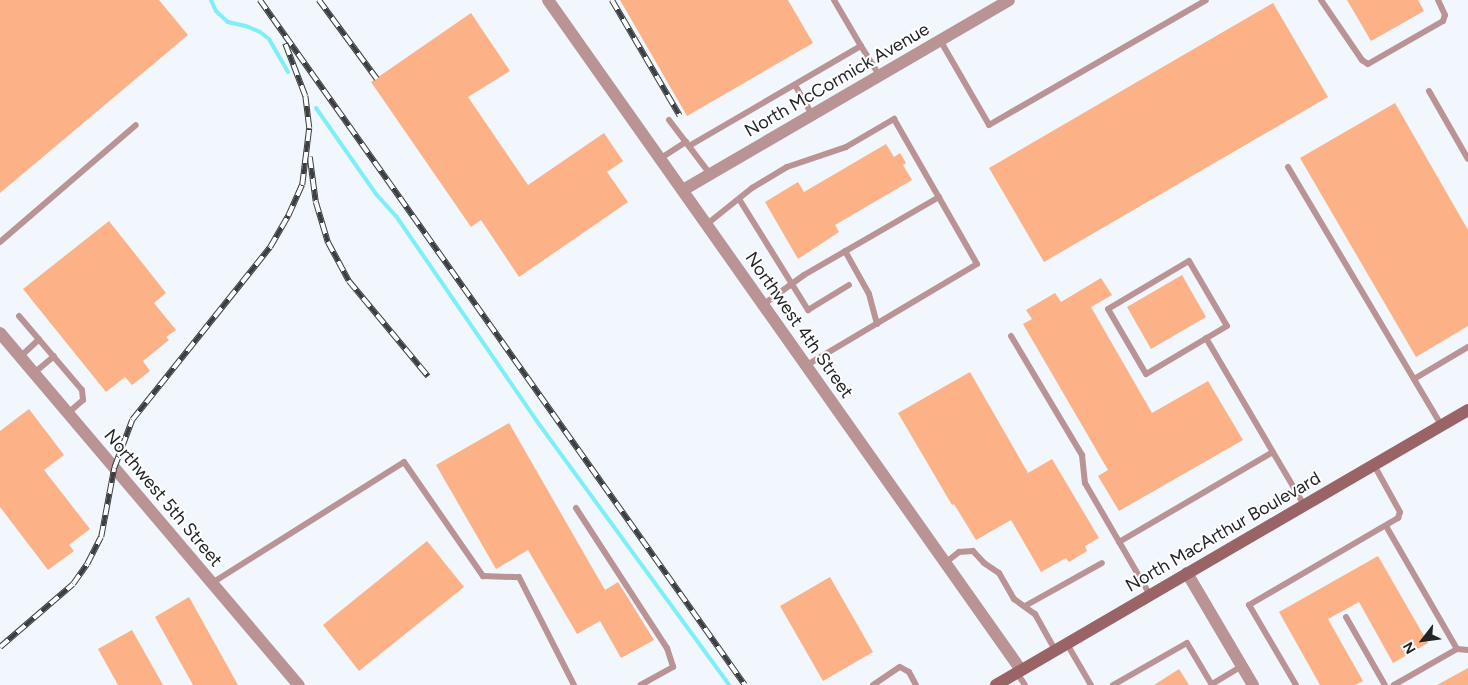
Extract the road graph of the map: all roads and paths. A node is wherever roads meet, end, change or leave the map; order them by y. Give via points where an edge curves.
1 (548, 0) edge
2 (834, 0) edge
3 (1009, 0) edge
4 (1206, 0) edge
5 (1321, 0) edge
6 (1438, 0) edge
7 (940, 40) junction
8 (861, 46) junction
9 (879, 75) junction
10 (795, 85) junction
11 (1429, 91) dead end
12 (812, 114) junction
13 (669, 120) dead end
14 (136, 125) dead end
15 (687, 144) junction
16 (660, 158) junction
17 (1468, 159) edge
18 (1288, 167) dead end
19 (710, 174) junction
20 (683, 190) junction
21 (939, 196) junction
22 (738, 199) junction
23 (707, 224) junction
24 (0, 242) edge
25 (844, 252) junction
26 (791, 284) junction
27 (850, 285) dead end
28 (764, 304) junction
29 (19, 316) dead end
30 (877, 324) junction
31 (0, 334) edge
32 (1011, 336) dead end
33 (1206, 338) junction
34 (39, 339) junction
35 (1468, 347) edge
36 (54, 356) junction
37 (20, 357) junction
38 (807, 365) junction
39 (34, 373) junction
40 (1414, 379) junction
41 (1468, 410) edge
42 (68, 414) junction
43 (1441, 425) junction
44 (1273, 452) junction
45 (1374, 464) junction
46 (1304, 505) junction
47 (576, 508) dead end
48 (1386, 526) junction
49 (1119, 542) junction
50 (945, 563) junction
51 (1102, 563) dead end
52 (1186, 574) junction
53 (212, 583) junction
54 (1150, 595) junction
55 (1025, 606) junction
56 (1346, 617) dead end
57 (1067, 644) junction
58 (1457, 649) junction
59 (1055, 650) junction
60 (1468, 650) edge
61 (1242, 666) junction
62 (1019, 672) junction
63 (299, 685) edge
64 (574, 685) edge
65 (641, 685) edge
66 (872, 685) edge
67 (916, 685) edge
68 (996, 685) edge
69 (1025, 685) edge
70 (1091, 685) edge
71 (1113, 685) edge
72 (1212, 685) edge
73 (1253, 685) edge
74 (1296, 685) edge
75 (1385, 685) edge
76 (1394, 685) edge

1 - 16 street, Northwest 4th Street
2 - 8 lane
3 - 7 street, North McCormick Avenue
4 - 7 lane via 989,124
5 - 6 lane via 1368,64 1443,21 1445,15
7 - 9 street, North McCormick Avenue
8 - 9 lane
8 - 10 lane
9 - 12 street, North McCormick Avenue
10 - 12 lane
10 - 15 lane
11 - 17 lane
12 - 19 street, North McCormick Avenue
13 - 15 lane
14 - 24 lane
15 - 16 lane
15 - 19 lane
16 - 20 street, Northwest 4th Street
18 - 40 lane
19 - 20 street, North McCormick Avenue
20 - 23 street, Northwest 4th Street
21 - 22 lane via 894,119 846,147 787,167
21 - 25 lane
21 - 30 lane via 978,264
22 - 23 lane
22 - 26 lane
23 - 28 street, Northwest 4th Street
25 - 26 lane
25 - 30 lane via 869,294
26 - 27 lane via 808,310
26 - 28 lane
28 - 38 street, Northwest 4th Street
29 - 34 lane
30 - 38 lane
31 - 37 street, Northwest 5th Street
32 - 49 lane via 1082,455 1085,483
33 - 33 lane via 1146,374 1108,309 1189,261 1227,326
33 - 44 lane
34 - 36 lane
34 - 37 lane
35 - 40 lane
36 - 39 lane
36 - 42 lane via 82,390 83,400
37 - 39 street, Northwest 5th Street
38 - 50 street, Northwest 4th Street
39 - 42 street, Northwest 5th Street
40 - 43 lane
41 - 43 main road, North MacArthur Boulevard
42 - 53 street, Northwest 5th Street
43 - 45 main road, North MacArthur Boulevard
44 - 46 lane
44 - 49 lane
45 - 46 main road, North MacArthur Boulevard
45 - 48 lane via 1400,512 1398,518
46 - 52 main road, North MacArthur Boulevard
47 - 65 lane via 666,648 673,667
48 - 58 lane
48 - 74 lane via 1249,605
49 - 54 lane
50 - 55 lane via 959,552 973,551 999,573 1014,599
50 - 62 street, Northwest 4th Street
51 - 55 lane
52 - 54 main road, North MacArthur Boulevard
52 - 61 street
53 - 63 street, Northwest 5th Street
53 - 64 lane via 404,462 483,576 519,577
54 - 57 main road, North MacArthur Boulevard
55 - 59 lane via 1035,614
56 - 75 lane
57 - 59 main road, North MacArthur Boulevard
57 - 70 lane
58 - 60 lane
58 - 76 lane
59 - 62 main road, North MacArthur Boulevard
61 - 72 lane
61 - 73 street
62 - 68 main road, North MacArthur Boulevard
62 - 69 lane
66 - 67 lane via 900,667 909,672
71 - 72 lane via 1187,643

